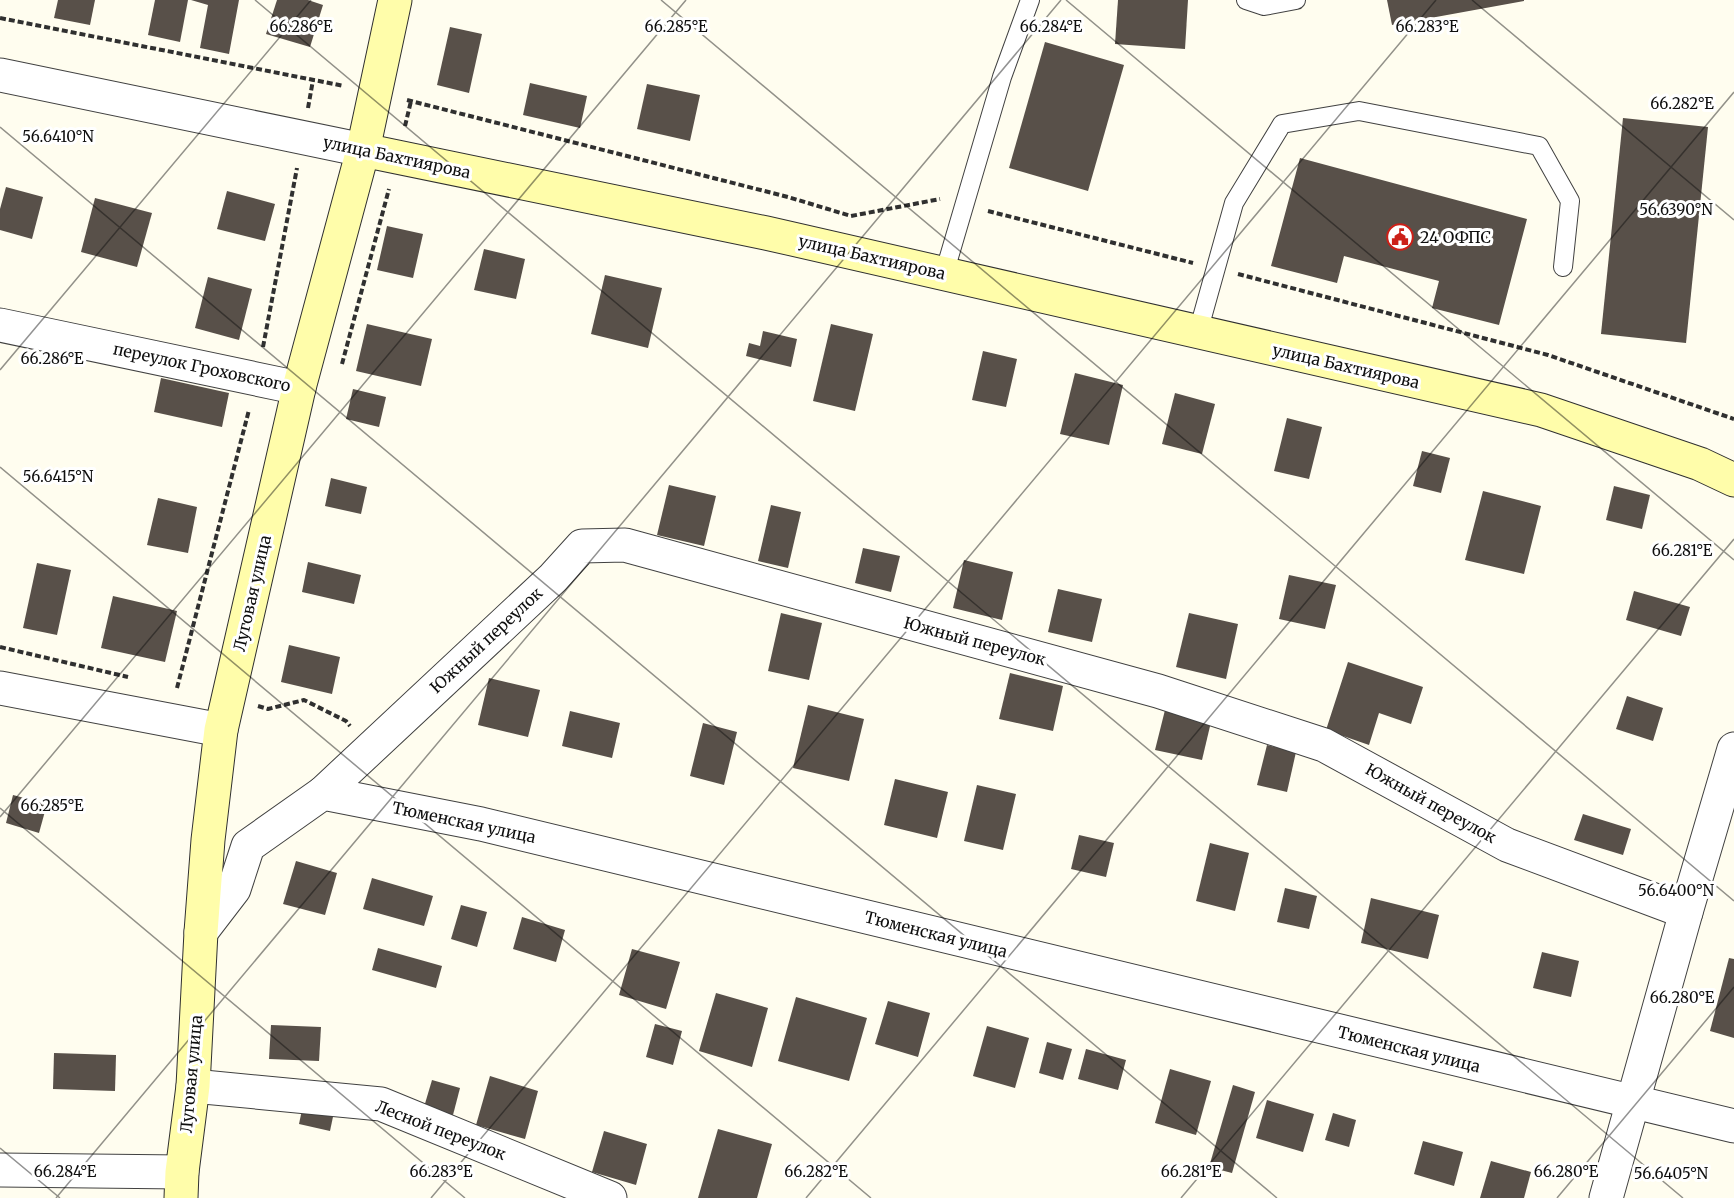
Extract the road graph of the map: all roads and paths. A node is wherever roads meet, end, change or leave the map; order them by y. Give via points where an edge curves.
1 (395, 0) edge
2 (1030, 0) edge
3 (1246, 0) edge
4 (1296, 0) edge
5 (0, 18) edge
6 (0, 75) edge
7 (376, 92) junction
8 (363, 150) junction
9 (964, 205) junction
10 (1563, 267) dead end
11 (1216, 268) junction
12 (944, 274) junction
13 (0, 325) edge
14 (1198, 332) junction
15 (299, 388) junction
16 (1734, 418) edge
17 (1734, 480) edge
18 (0, 647) edge
19 (133, 678) dead end
20 (0, 688) edge
21 (177, 688) dead end
22 (225, 715) junction
23 (371, 749) junction
24 (1734, 749) edge
25 (323, 794) junction
26 (1686, 912) junction
27 (201, 932) junction
28 (193, 1086) junction
29 (1633, 1103) junction
30 (1734, 1126) edge
31 (0, 1170) edge
32 (181, 1185) edge
33 (610, 1198) edge
34 (1606, 1198) edge

1 - 7 main road, Луговая улица
2 - 9 lane via 1002,77
3 - 4 lane via 1264,6
5 - 7 path
6 - 8 street, улица Бахтиярова
7 - 8 main road, Луговая улица
7 - 9 path via 851,216 938,198
8 - 12 main road, улица Бахтиярова
8 - 15 main road, Луговая улица
9 - 11 path
9 - 12 lane
10 - 11 lane via 1570,201 1539,146 1359,111 1282,124 1234,203
11 - 14 lane
11 - 16 path via 1548,355
12 - 14 main road, улица Бахтиярова
13 - 15 street, переулок Гроховского
14 - 17 main road, улица Бахтиярова via 1541,411 1700,464
15 - 22 main road, Луговая улица
18 - 19 path
20 - 22 street
21 - 22 path
22 - 23 path via 304,700 346,721
22 - 27 main road, Луговая улица via 208,840
23 - 25 street, Южный переулок
23 - 26 street, Южный переулок via 582,546 625,545 1158,692 1324,745 1507,845
24 - 26 street
25 - 27 street via 248,846 234,889
25 - 29 street, Тюменская улица via 481,824
26 - 29 street
27 - 28 main road, Луговая улица
28 - 32 main road, Луговая улица
28 - 33 street, Лесной переулок via 381,1104
29 - 30 street, Тюменская улица
29 - 34 street
31 - 32 street

